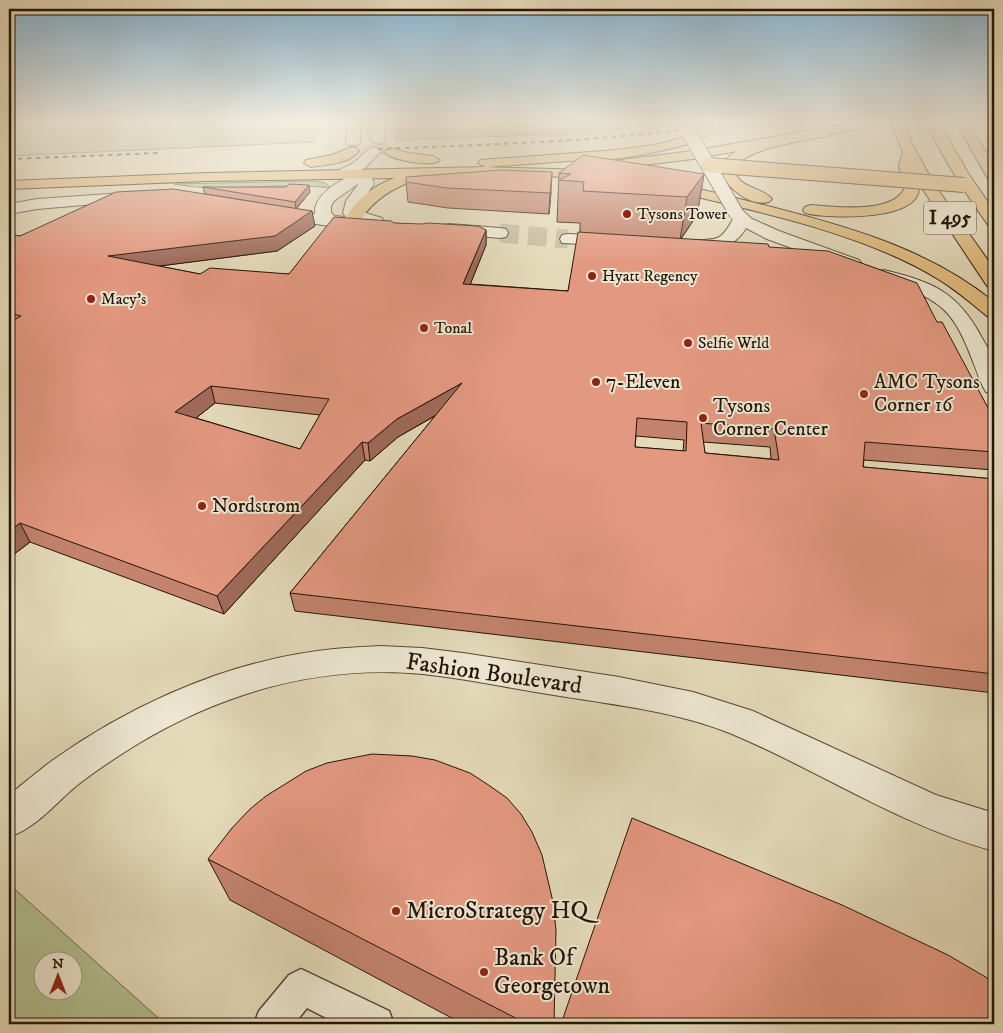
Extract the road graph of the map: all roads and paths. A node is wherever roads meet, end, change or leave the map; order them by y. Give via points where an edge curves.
1 (172, 169) edge
2 (352, 169) edge
3 (354, 169) joint
4 (356, 169) edge
5 (558, 169) edge
6 (710, 169) edge
7 (728, 169) edge
8 (753, 169) edge
9 (907, 169) edge
10 (921, 169) edge
11 (939, 169) edge
12 (957, 169) edge
13 (961, 169) edge
14 (459, 172) junction
15 (484, 172) junction
16 (285, 175) junction
17 (9, 176) edge
18 (623, 177) edge
19 (648, 182) edge
20 (9, 185) edge
21 (967, 189) junction
22 (333, 194) junction
23 (151, 196) edge
24 (67, 203) junction
25 (994, 206) edge
26 (9, 209) edge
27 (262, 210) edge
28 (281, 214) junction
29 (9, 215) edge
30 (356, 216) junction
31 (738, 217) junction
32 (331, 221) junction
33 (994, 222) edge
34 (433, 229) edge
35 (500, 233) tunnel mouth
36 (568, 239) tunnel mouth
37 (626, 242) edge
38 (674, 244) edge
39 (694, 246) junction
40 (753, 247) junction
41 (858, 266) junction
42 (994, 282) edge
43 (994, 312) edge
44 (994, 387) edge
45 (9, 819) edge
46 (994, 832) edge
47 (272, 1024) edge
48 (376, 1024) edge

1 - 17 main road
2 - 16 main road
3 - 22 street
3 - 30 street via 367,184 350,208
4 - 14 main road via 398,173
5 - 15 main road
6 - 31 street, bridge
7 - 9 main road via 728,175 739,188 763,199 832,212 868,211 898,204 911,193
8 - 21 main road, bridge
10 - 42 main road, I 495
11 - 21 main road, I 495
12 - 21 main road
13 - 21 main road
14 - 15 main road
14 - 30 main road via 415,176 390,184 358,210
15 - 18 main road
16 - 20 main road
16 - 22 main road via 334,181 340,184
19 - 43 main road via 866,238 935,268
21 - 25 main road
21 - 33 main road
22 - 28 street via 296,212
22 - 32 street via 321,210
23 - 24 street
24 - 26 street
24 - 29 street
27 - 28 street
28 - 32 street
30 - 32 street via 391,226 349,227
31 - 39 street via 738,230 730,239
31 - 40 street
31 - 41 street via 773,235
34 - 35 street
36 - 37 street
38 - 39 street
39 - 40 street
40 - 41 street
41 - 44 street via 920,288 949,304 967,330
45 - 46 street, Fashion Boulevard via 66,772 115,740 212,692 261,674 291,668 381,659 451,664 620,692 716,712 761,730 911,804
47 - 48 street via 301,986

